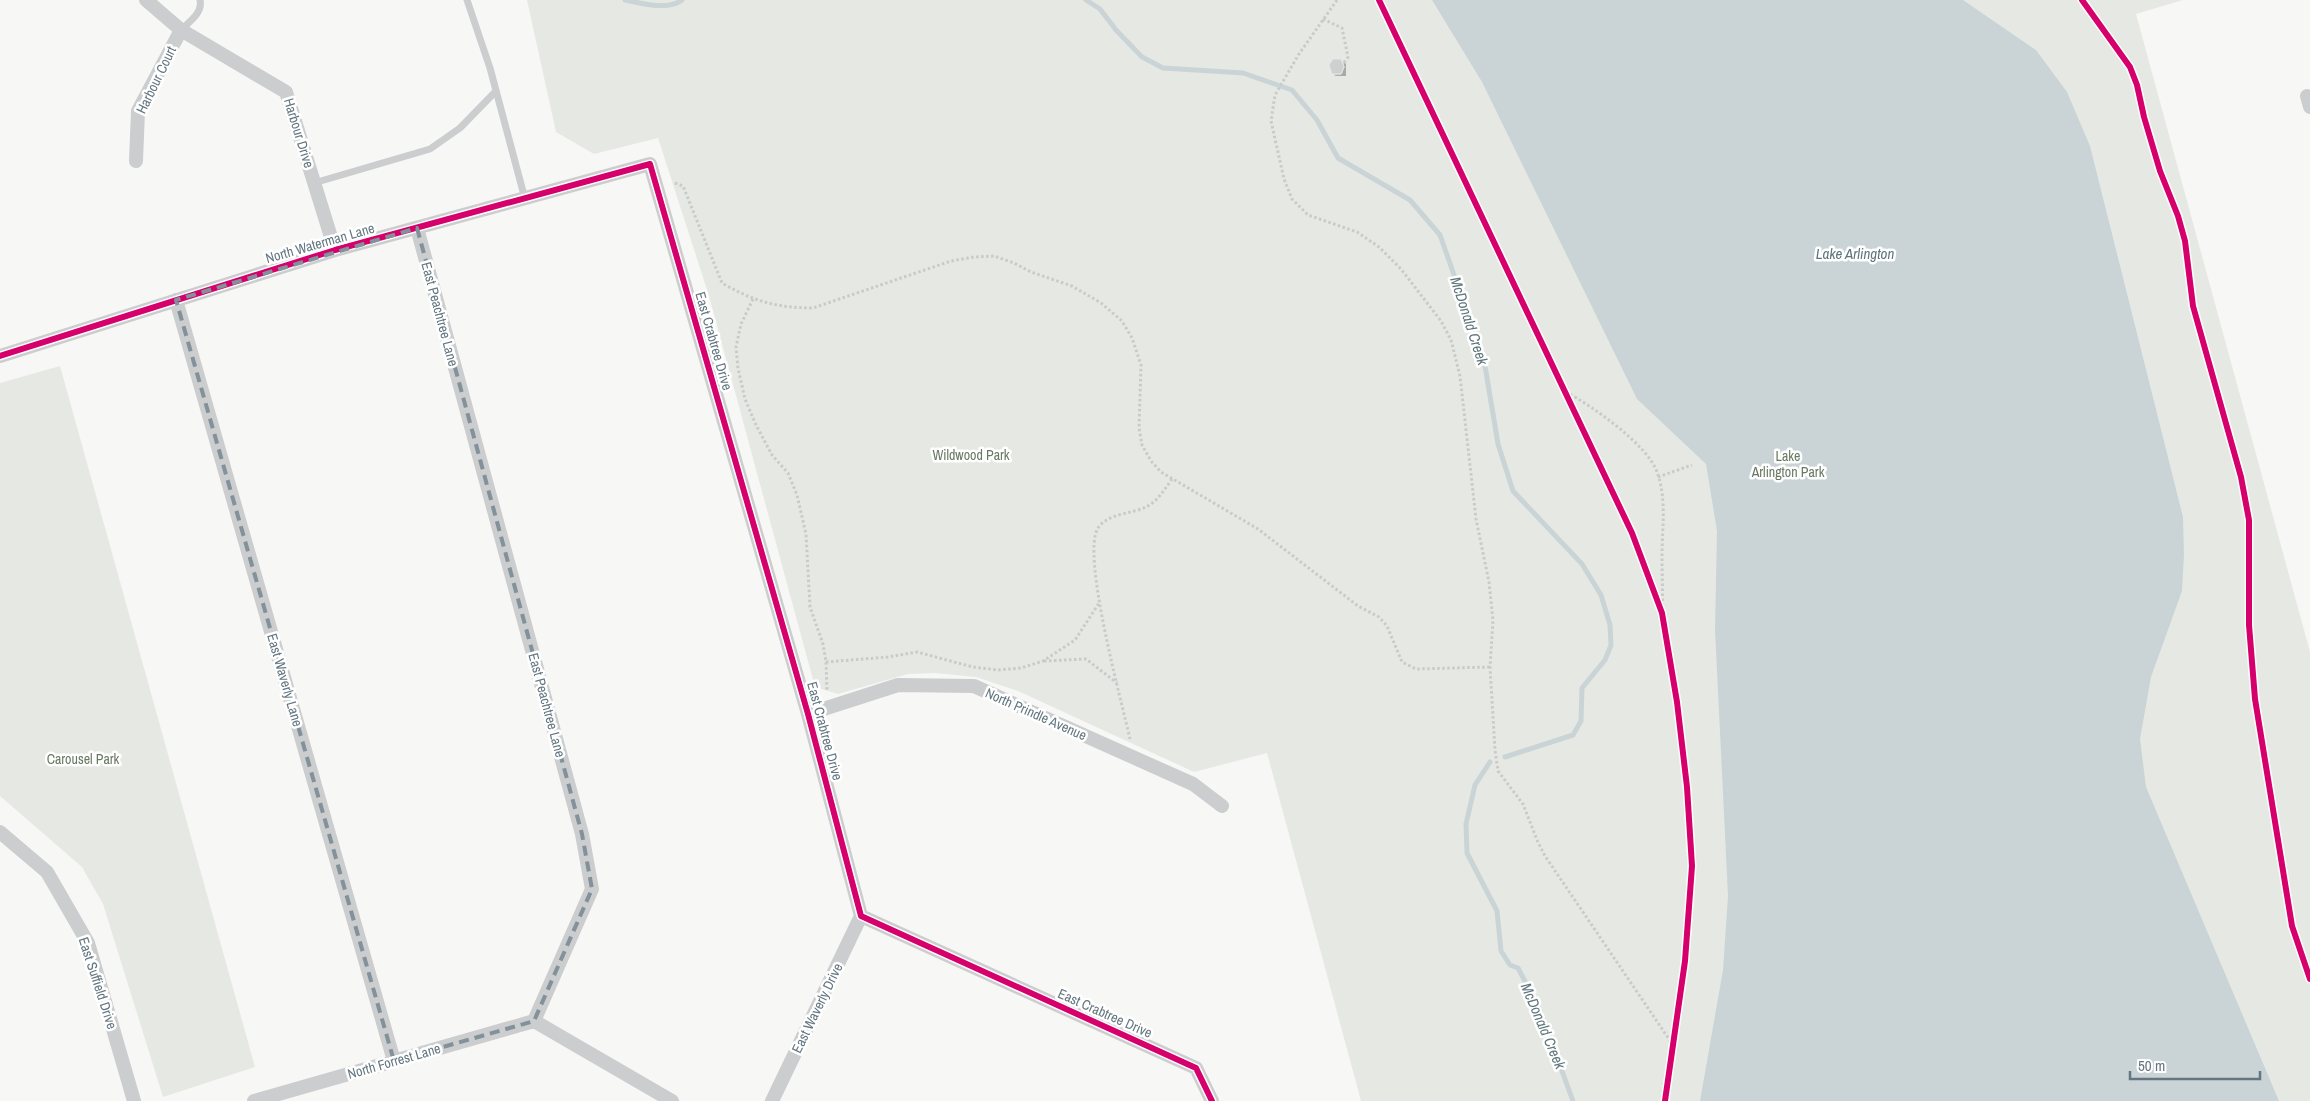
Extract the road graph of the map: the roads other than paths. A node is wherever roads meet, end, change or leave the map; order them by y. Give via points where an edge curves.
1 (147, 0) edge
2 (200, 0) edge
3 (467, 0) edge
4 (181, 30) junction
5 (496, 91) junction
6 (136, 161) dead end
7 (650, 164) joint
8 (314, 183) junction
9 (525, 198) junction
10 (417, 228) junction
11 (335, 250) junction
12 (176, 300) junction
13 (0, 356) edge
14 (808, 714) junction
15 (1222, 806) dead end
16 (0, 832) edge
17 (861, 916) junction
18 (534, 1021) junction
19 (394, 1061) junction
20 (134, 1101) edge
21 (254, 1101) edge
22 (672, 1101) edge
23 (772, 1101) edge
24 (1212, 1101) edge

1 - 4 street, Harbour Drive
2 - 4 lane via 196,16
3 - 5 lane
4 - 6 street, Harbour Court via 138,111
4 - 8 street, Harbour Drive via 286,92
5 - 8 lane via 460,128 430,149
5 - 9 lane
7 - 9 street, North Waterman Lane
7 - 14 street, East Crabtree Drive
8 - 11 street, Harbour Drive
9 - 10 street, North Waterman Lane
10 - 11 street, North Waterman Lane
10 - 18 street, East Peachtree Lane via 582,834 592,889
11 - 12 street, North Waterman Lane
12 - 13 street, North Waterman Lane
12 - 19 street, East Waverly Lane
14 - 15 street, North Prindle Avenue via 898,686 974,686 1193,784
14 - 17 street, East Crabtree Drive
16 - 20 street, East Suffield Drive via 48,872 88,943
17 - 23 street, East Waverly Drive
17 - 24 street, East Crabtree Drive via 1196,1068
18 - 19 street, North Forrest Lane
18 - 22 street
19 - 21 street, North Forrest Lane

